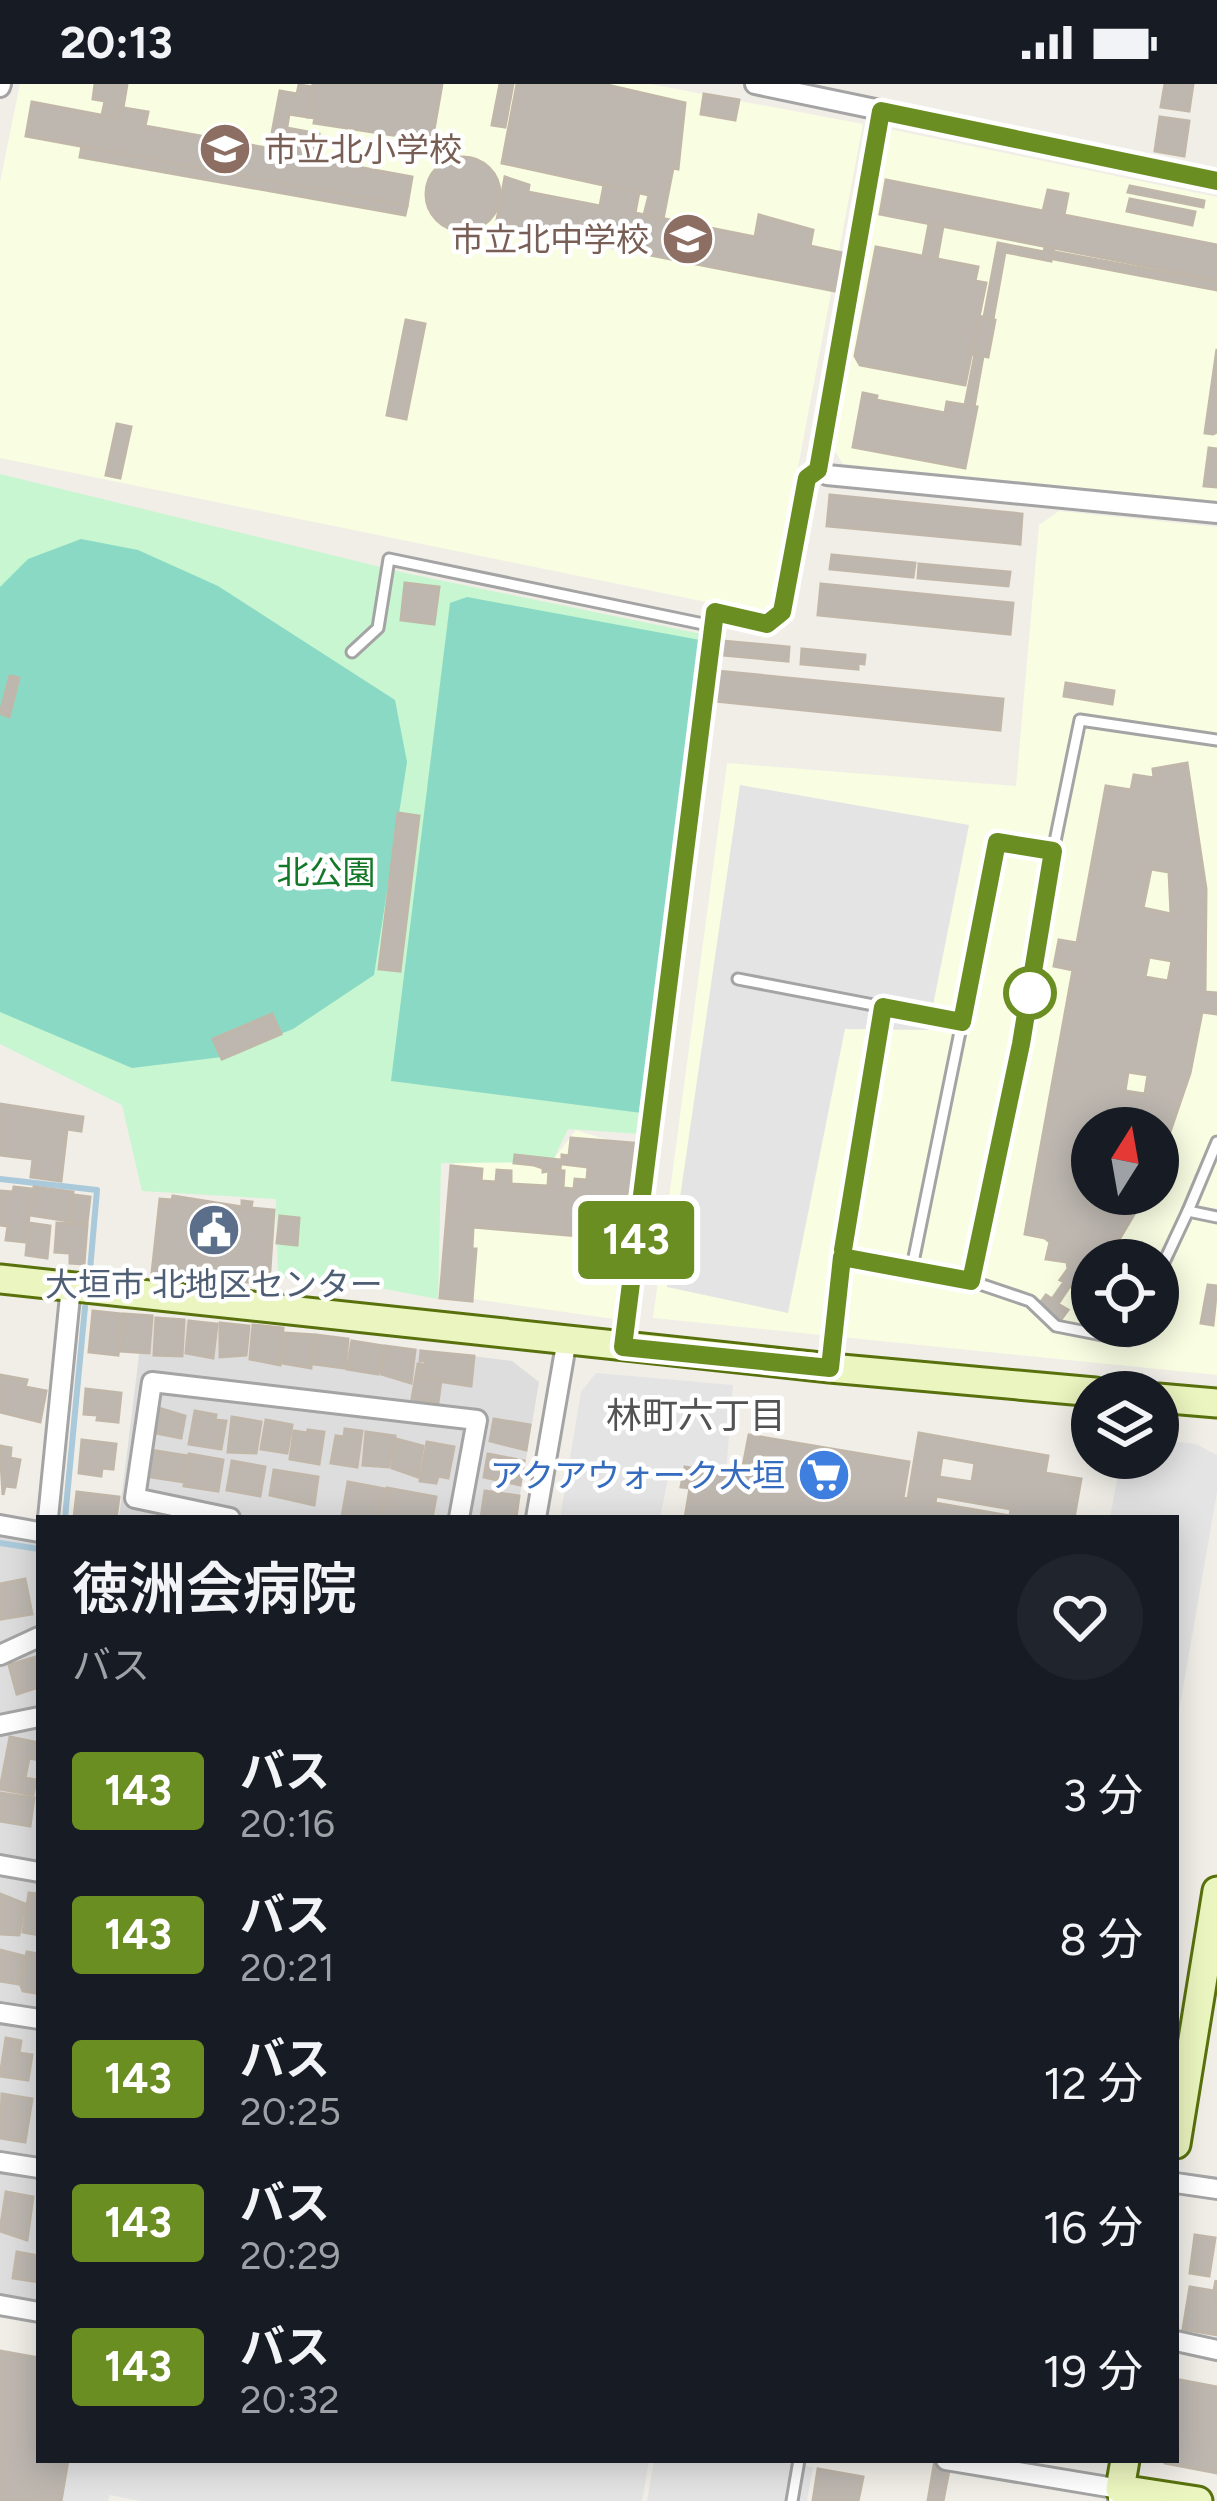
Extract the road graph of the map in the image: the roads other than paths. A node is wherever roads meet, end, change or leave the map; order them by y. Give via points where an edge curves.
1 (754, 84) edge
2 (881, 111) junction
3 (1217, 181) edge
4 (818, 470) junction
5 (1217, 513) edge
6 (713, 626) junction
7 (352, 652) dead end
8 (1217, 740) edge
9 (1053, 851) junction
10 (738, 979) dead end
11 (883, 1007) junction
12 (962, 1022) junction
13 (1217, 1142) edge
14 (1187, 1211) junction
15 (1217, 1217) edge
16 (1174, 1239) edge
17 (842, 1257) junction
18 (911, 1272) junction
19 (0, 1279) edge
20 (971, 1281) junction
21 (71, 1286) junction
22 (1071, 1329) edge
23 (567, 1339) junction
24 (623, 1347) junction
25 (830, 1368) junction
26 (1071, 1390) edge
27 (1179, 1400) edge
28 (1217, 1403) edge
29 (48, 1515) edge
30 (216, 1515) edge
31 (460, 1515) edge
32 (537, 1515) edge
33 (0, 1525) edge
34 (36, 1531) edge
35 (36, 1638) edge
36 (0, 1655) edge
37 (36, 1718) edge
38 (0, 1725) edge
39 (0, 1865) edge
40 (36, 1871) edge
41 (1217, 1891) edge
42 (0, 2013) edge
43 (36, 2019) edge
44 (1179, 2125) edge
45 (0, 2162) edge
46 (36, 2168) edge
47 (1179, 2183) edge
48 (1217, 2189) edge
49 (0, 2305) edge
50 (36, 2311) edge
51 (1179, 2342) edge
52 (1217, 2350) edge
53 (798, 2463) edge
54 (961, 2463) edge
55 (1124, 2463) edge
56 (1119, 2495) edge
57 (792, 2501) edge
58 (1198, 2501) edge

1 - 2 street
2 - 3 street
2 - 4 street
4 - 5 street
4 - 6 street via 807,478 776,621 715,612
6 - 7 lane via 388,559 378,628
6 - 24 street
8 - 9 lane via 1080,721
9 - 12 lane via 997,842
9 - 20 lane
10 - 11 lane
11 - 12 lane
11 - 17 lane
12 - 18 lane
13 - 14 lane
14 - 15 lane
14 - 16 lane
17 - 18 lane
17 - 25 lane
18 - 20 lane
19 - 21 street
20 - 22 lane via 1030,1300 1055,1326
21 - 23 street
21 - 29 street
23 - 24 street
23 - 32 street
24 - 25 street
25 - 26 street
27 - 28 street
30 - 31 street via 135,1498 152,1382 477,1420
33 - 34 street
35 - 36 street
37 - 38 street
39 - 40 street
41 - 44 street
42 - 43 street
45 - 46 street
47 - 48 street
49 - 50 street
51 - 52 street
53 - 57 lane
54 - 56 street
55 - 56 street
56 - 58 street

